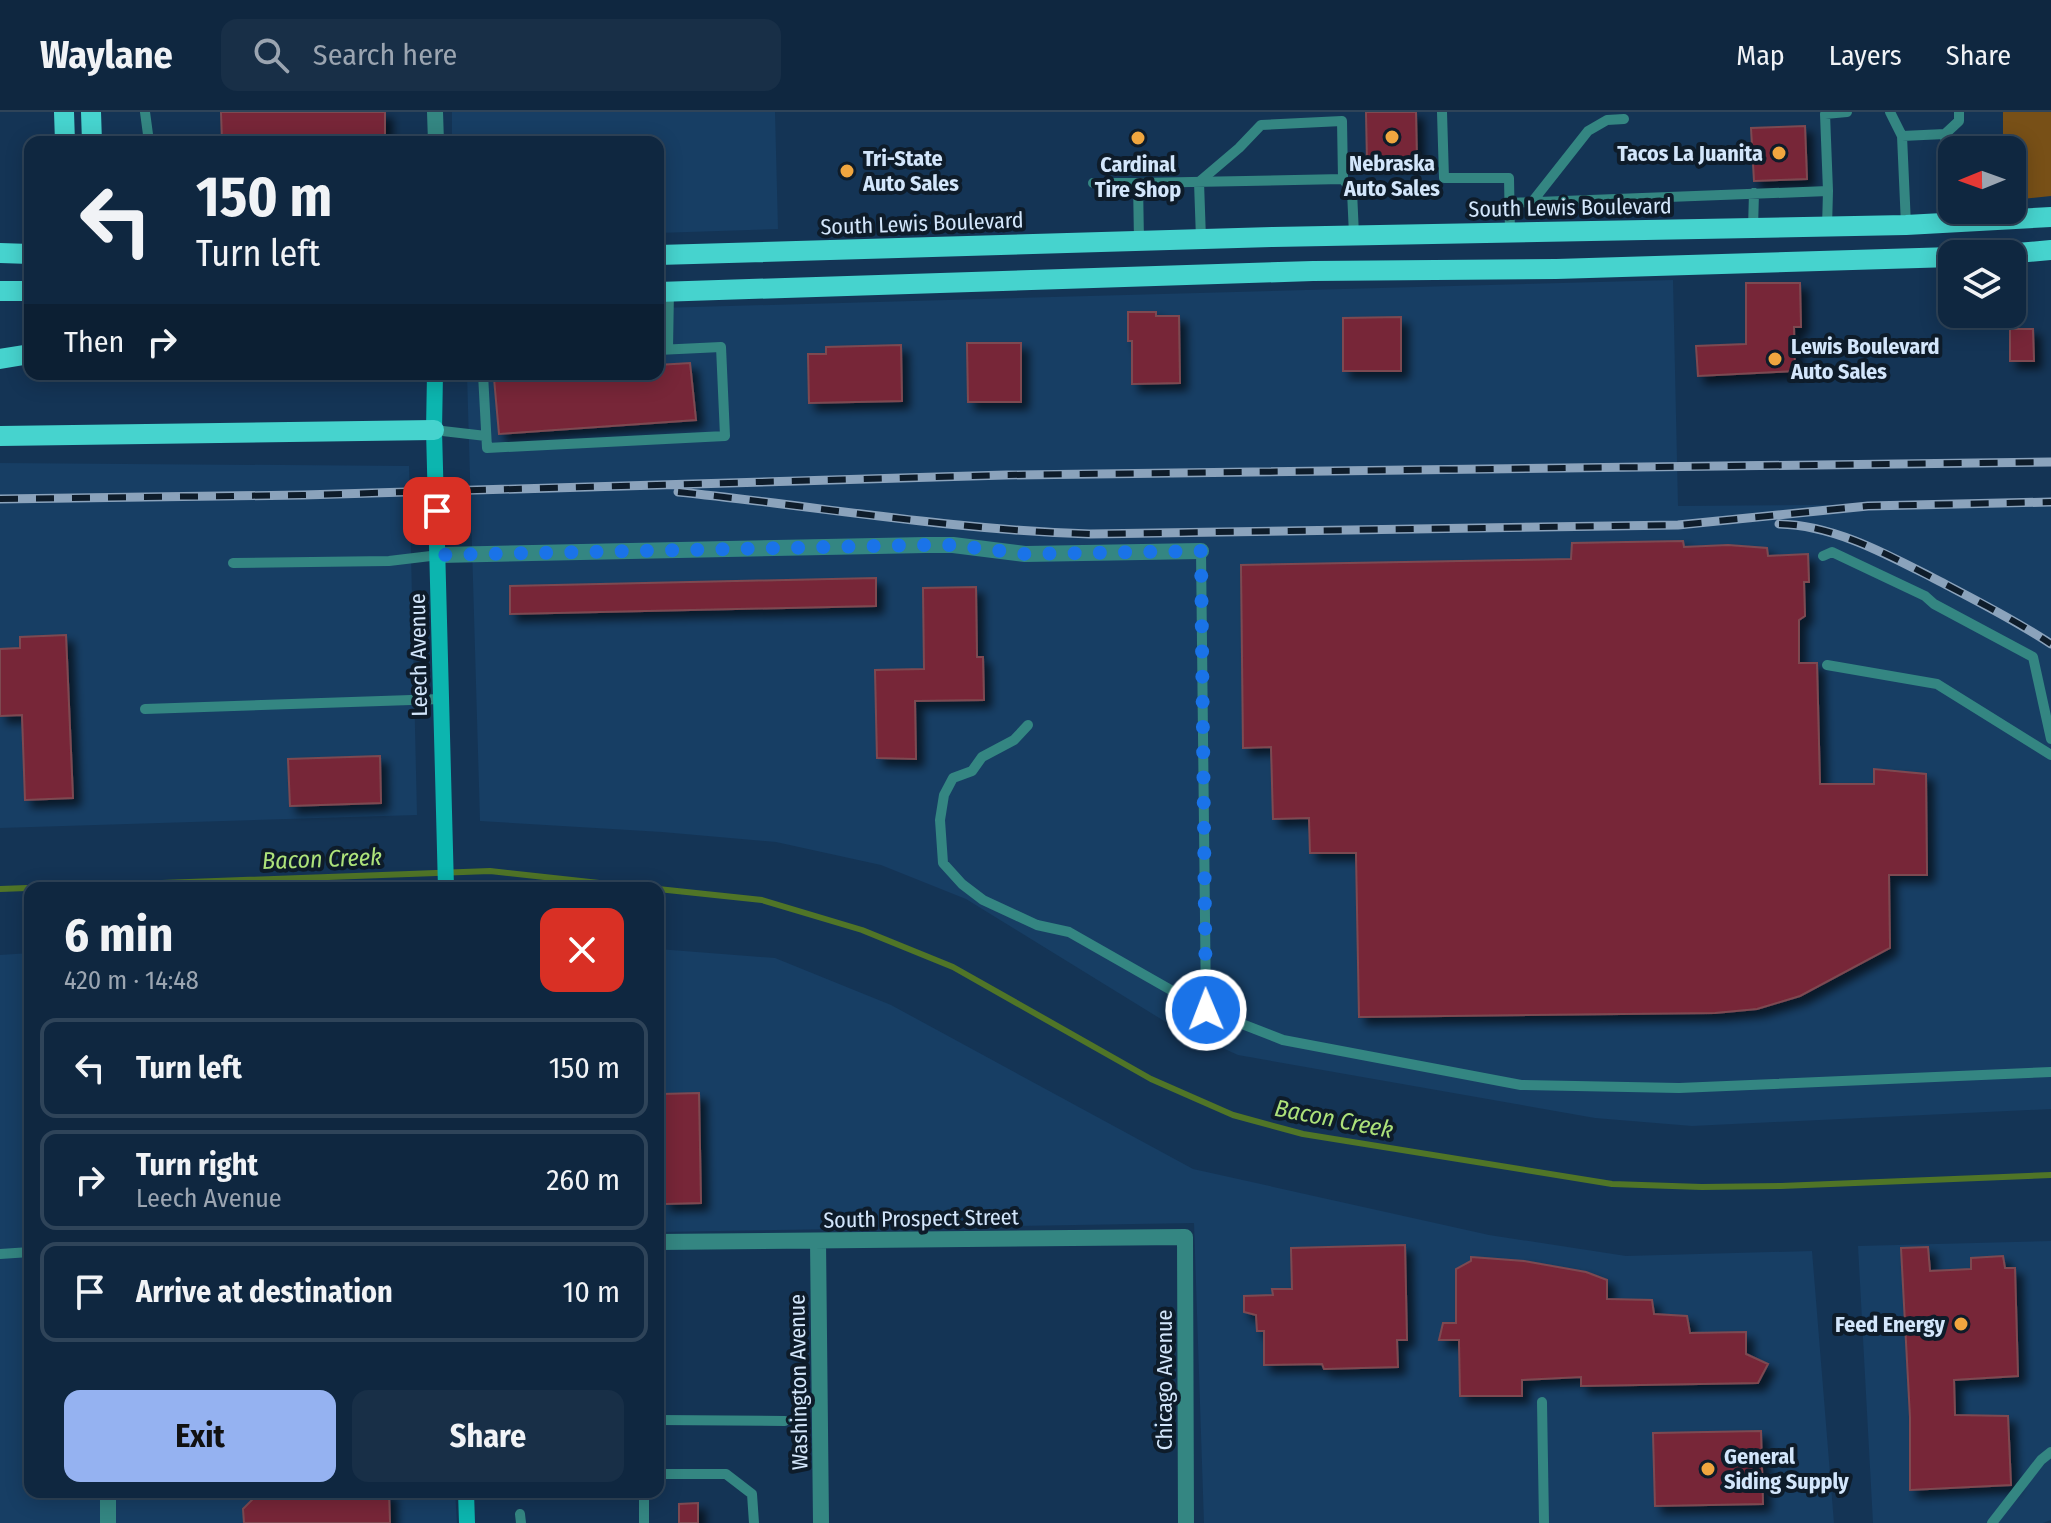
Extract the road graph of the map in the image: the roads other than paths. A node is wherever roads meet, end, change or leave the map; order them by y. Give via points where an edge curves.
1 (64, 112) edge
2 (91, 112) edge
3 (145, 112) edge
4 (435, 112) edge
5 (1442, 112) edge
6 (1847, 112) edge
7 (1890, 112) edge
8 (1959, 112) edge
9 (1342, 116) edge
10 (1624, 119) dead end
11 (1945, 134) joint
12 (65, 136) edge
13 (92, 136) edge
14 (148, 136) edge
15 (436, 136) edge
16 (1902, 136) junction
17 (1343, 179) junction
18 (1199, 182) junction
19 (1093, 183) dead end
20 (1138, 183) junction
21 (1828, 191) junction
22 (1754, 193) junction
23 (1532, 202) junction
24 (1509, 203) junction
25 (2051, 217) edge
26 (2026, 218) edge
27 (1938, 223) edge
28 (1906, 225) junction
29 (1827, 227) junction
30 (1753, 228) junction
31 (1510, 232) junction
32 (1354, 235) junction
33 (1201, 239) junction
34 (1139, 241) junction
35 (2051, 250) edge
36 (2026, 252) edge
37 (0, 253) edge
38 (24, 254) edge
39 (664, 255) edge
40 (1938, 257) edge
41 (2026, 258) edge
42 (2051, 259) edge
43 (0, 291) edge
44 (24, 291) edge
45 (664, 291) edge
46 (664, 350) edge
47 (24, 355) edge
48 (0, 359) edge
49 (435, 380) edge
50 (483, 380) edge
51 (434, 430) junction
52 (0, 436) edge
53 (486, 436) junction
54 (1201, 551) joint
55 (439, 555) junction
56 (1823, 556) dead end
57 (233, 563) dead end
58 (1827, 665) dead end
59 (441, 699) junction
60 (145, 709) dead end
61 (1028, 725) dead end
62 (2051, 739) edge
63 (2051, 755) edge
64 (446, 882) edge
65 (1206, 1010) junction
66 (2051, 1072) edge
67 (1185, 1237) joint
68 (818, 1241) junction
69 (664, 1242) edge
70 (24, 1252) edge
71 (0, 1254) edge
72 (1542, 1402) dead end
73 (664, 1420) edge
74 (785, 1421) dead end
75 (2051, 1452) edge
76 (664, 1474) edge
77 (108, 1498) edge
78 (466, 1498) edge
79 (644, 1498) edge
80 (108, 1523) edge
81 (467, 1523) edge
82 (644, 1523) edge
83 (754, 1523) edge
84 (821, 1523) edge
85 (1186, 1523) edge
86 (1544, 1523) edge
87 (1992, 1523) edge

1 - 12 main road
2 - 13 main road
3 - 14 lane
4 - 15 street
5 - 24 lane via 1444,178 1509,178
6 - 21 lane via 1825,114
7 - 16 lane
8 - 11 lane via 1959,121
9 - 17 lane
9 - 18 lane via 1261,125
10 - 23 lane via 1607,120 1588,131
11 - 16 lane
16 - 28 lane
17 - 18 lane
17 - 32 lane via 1352,191
18 - 20 lane
18 - 33 lane
19 - 20 lane
20 - 34 lane
21 - 22 lane
21 - 29 lane
22 - 23 lane
22 - 30 lane
23 - 24 lane
24 - 31 lane
25 - 26 main road, South Lewis Boulevard
27 - 28 main road, South Lewis Boulevard
28 - 29 main road, South Lewis Boulevard
29 - 30 main road, South Lewis Boulevard
30 - 31 main road, South Lewis Boulevard
31 - 32 main road, South Lewis Boulevard
32 - 33 main road, South Lewis Boulevard
33 - 34 main road, South Lewis Boulevard
34 - 39 main road, South Lewis Boulevard
35 - 36 main road
37 - 38 main road
40 - 45 main road
41 - 42 main road
43 - 44 main road
46 - 53 lane via 721,347 725,436 487,448
47 - 48 main road
49 - 51 main road, Leech Avenue
50 - 53 lane
51 - 52 main road
51 - 53 lane
51 - 55 main road, Leech Avenue
54 - 55 street via 1025,554 926,545
54 - 65 lane
55 - 57 lane via 389,561
55 - 59 main road, Leech Avenue
56 - 62 lane via 1832,552 1925,596 2033,657
58 - 63 lane via 1937,684
59 - 60 lane
59 - 64 main road, Leech Avenue
61 - 65 lane via 1014,740 982,757 972,771 953,778 940,820 943,863 983,900 1037,925 1069,932
65 - 66 lane via 1283,1040 1521,1085 1679,1088
67 - 68 street, South Prospect Street
67 - 85 street, Chicago Avenue
68 - 69 street, South Prospect Street
68 - 84 street, Washington Avenue
70 - 71 lane
72 - 86 lane
73 - 74 lane
75 - 87 lane
76 - 83 lane via 726,1474 752,1494
77 - 80 street
78 - 81 main road
79 - 82 lane

